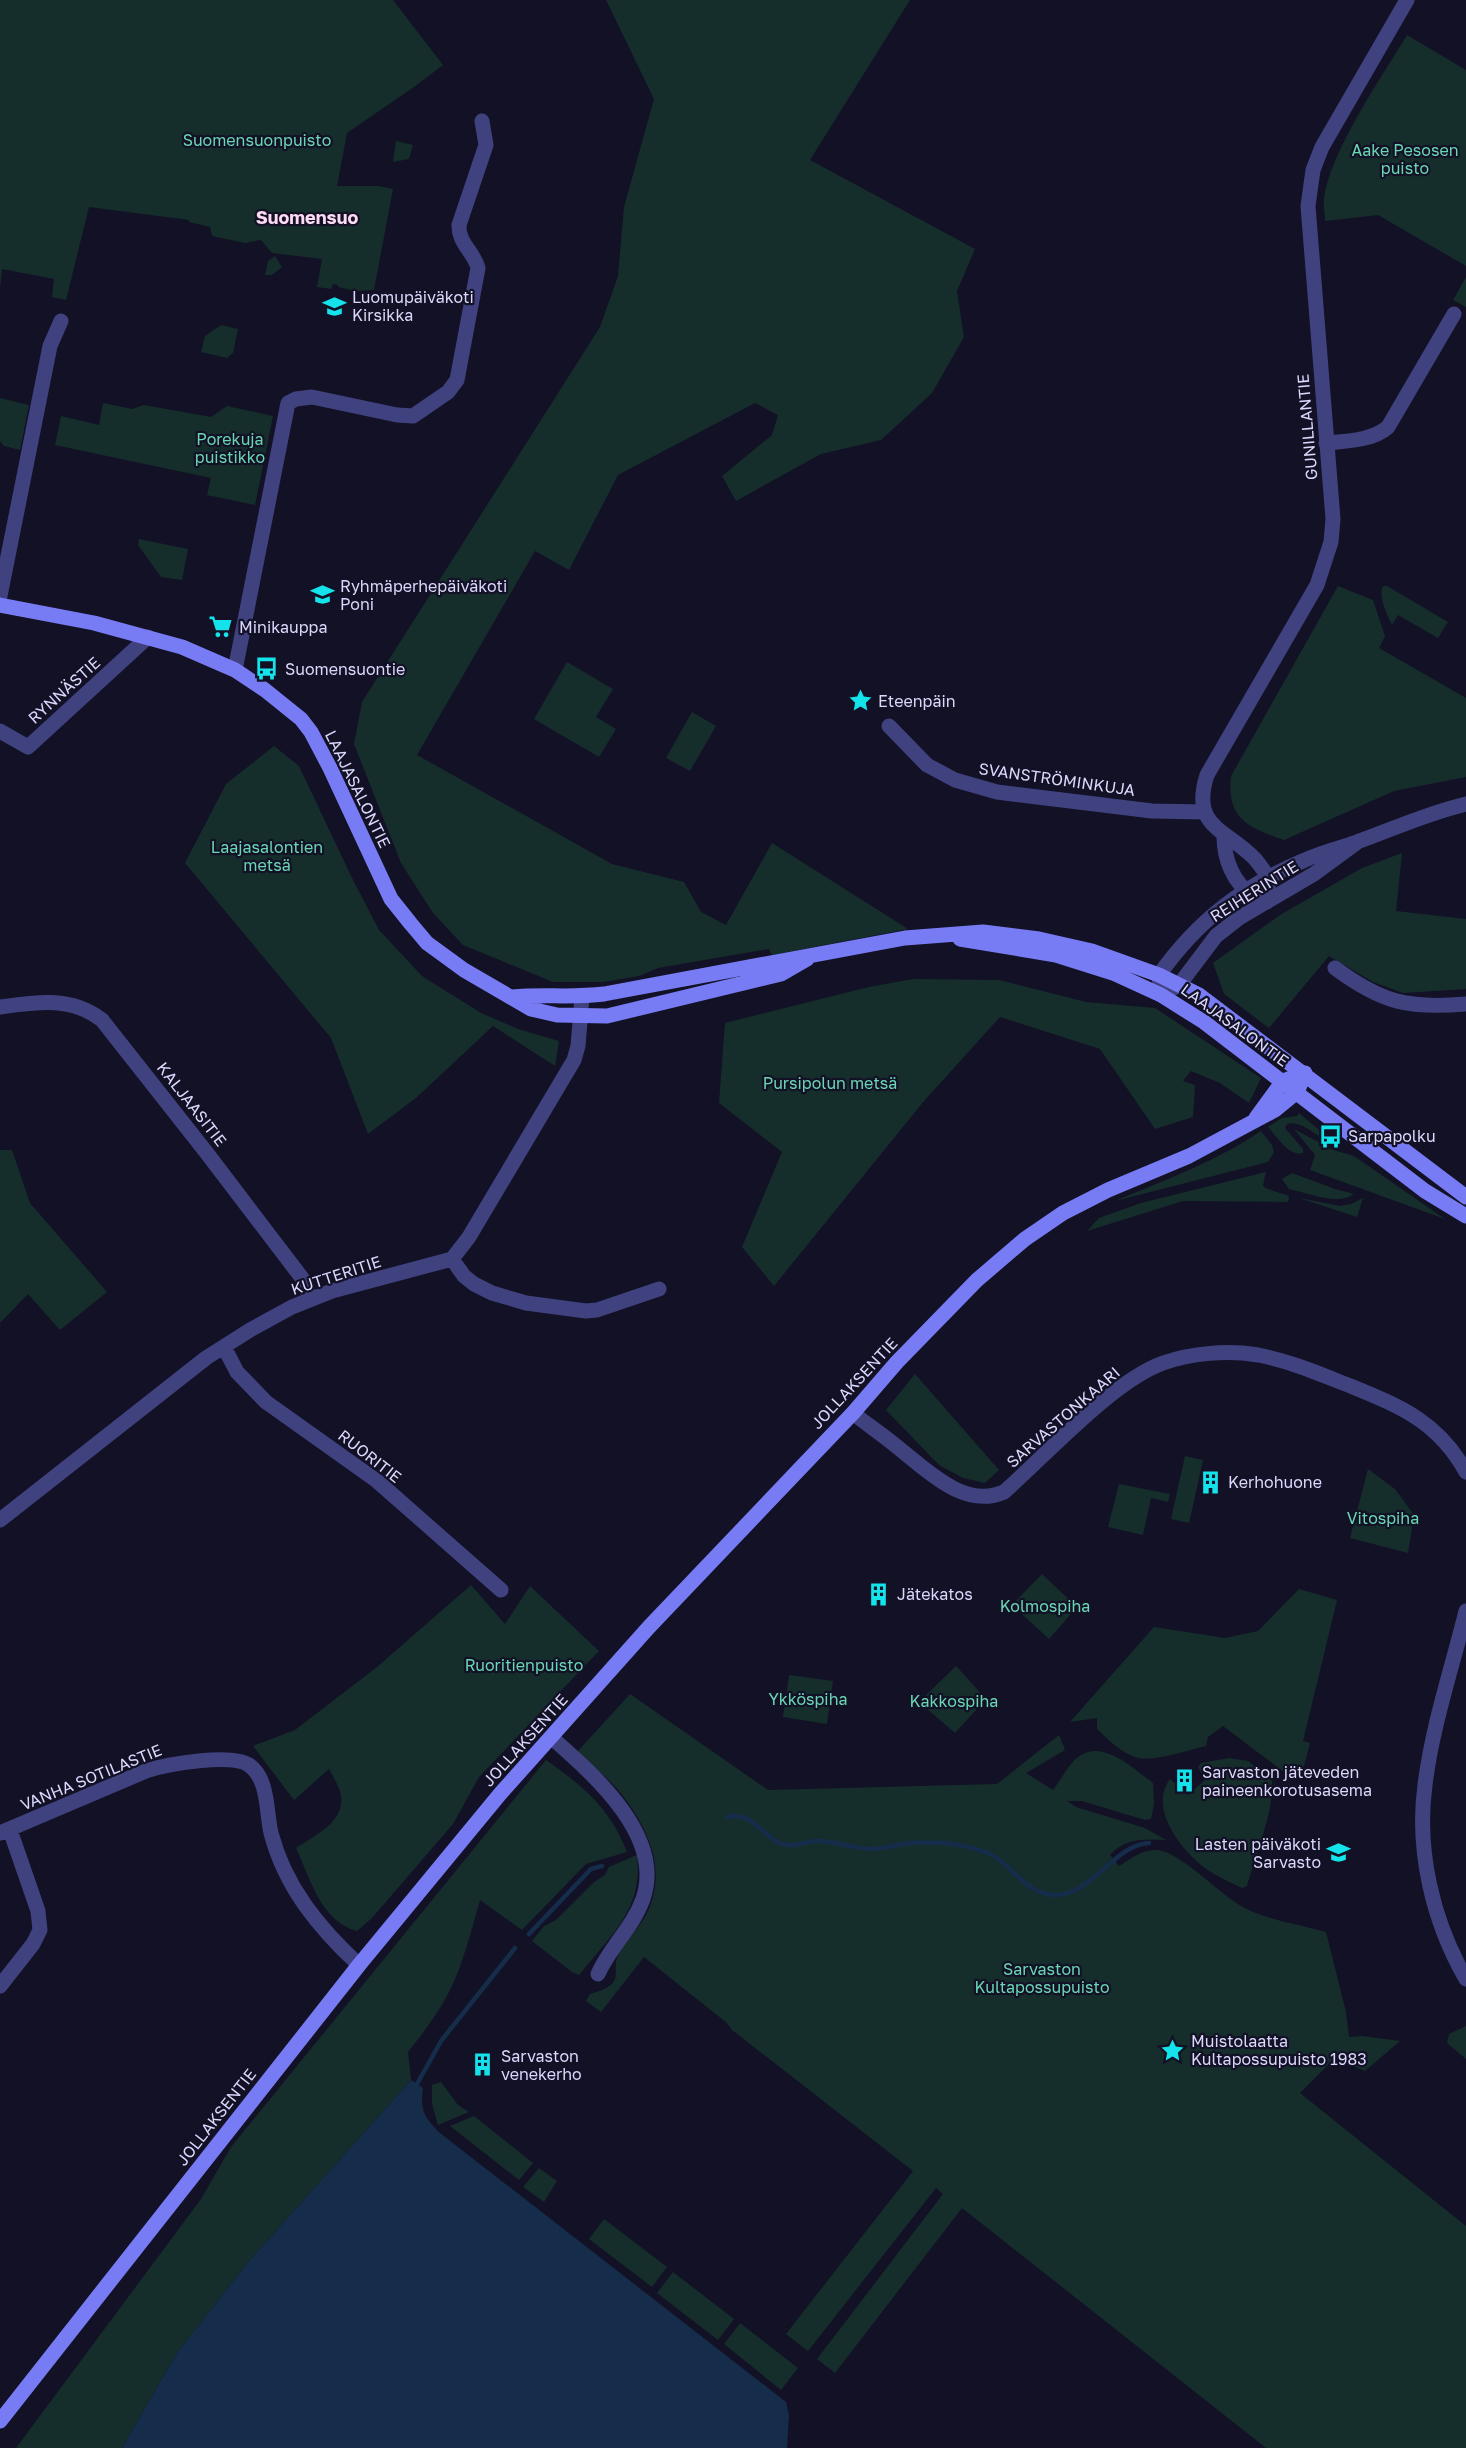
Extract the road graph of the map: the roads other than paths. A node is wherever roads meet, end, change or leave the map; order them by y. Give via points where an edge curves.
1 (1407, 0) edge
2 (482, 121) dead end
3 (1454, 315) dead end
4 (61, 321) dead end
5 (1326, 443) junction
6 (0, 596) edge
7 (0, 605) edge
8 (148, 637) junction
9 (235, 670) junction
10 (889, 726) dead end
11 (0, 731) edge
12 (1466, 804) edge
13 (1205, 812) junction
14 (1224, 837) junction
15 (1359, 841) junction
16 (1268, 878) junction
17 (1245, 890) junction
18 (1267, 902) junction
19 (949, 936) junction
20 (813, 956) junction
21 (1335, 968) dead end
22 (1159, 975) junction
23 (1179, 985) junction
24 (1161, 995) junction
25 (513, 997) junction
26 (582, 997) junction
27 (1466, 1004) edge
28 (0, 1007) edge
29 (581, 1016) junction
30 (1305, 1073) junction
31 (1283, 1081) junction
32 (1297, 1092) junction
33 (1276, 1101) junction
34 (1466, 1197) edge
35 (1466, 1216) edge
36 (452, 1259) junction
37 (659, 1289) dead end
38 (310, 1299) junction
39 (224, 1347) junction
40 (853, 1413) junction
41 (1466, 1472) edge
42 (0, 1520) edge
43 (501, 1590) dead end
44 (1466, 1611) edge
45 (551, 1737) junction
46 (5, 1831) edge
47 (359, 1965) junction
48 (598, 1974) dead end
49 (1466, 1979) edge
50 (0, 1986) edge
51 (0, 2421) edge

1 - 5 street, GUNILLANTIE via 1322,147 1309,186
2 - 9 street via 486,145 459,225 460,239 478,268 457,380 448,392 413,416 312,397 288,403
3 - 5 street via 1388,427 1372,436
4 - 6 street via 50,346
5 - 13 street, GUNILLANTIE via 1333,519 1326,560 1317,585 1207,775 1203,791
7 - 8 main road, LAAJASALONTIE
8 - 9 main road, LAAJASALONTIE
8 - 11 street, RYNNÄSTIE via 28,747
9 - 25 main road, LAAJASALONTIE via 288,708 311,732 391,899 427,943 464,970
10 - 13 street, SVANSTRÖMINKUJA via 927,765 973,786 1152,811
12 - 15 street, REIHERINTIE
13 - 14 street
14 - 16 street via 1240,843
14 - 17 street via 1224,854
15 - 16 street, REIHERINTIE via 1306,859
15 - 18 street, REIHERINTIE
16 - 17 street, REIHERINTIE
16 - 18 street
17 - 18 street
17 - 22 street, REIHERINTIE via 1198,927
18 - 23 street, REIHERINTIE via 1216,936
19 - 20 main road, LAAJASALONTIE via 905,938
19 - 22 main road, LAAJASALONTIE via 983,932 1039,939 1092,951
19 - 24 main road, LAAJASALONTIE via 1056,955 1113,973
20 - 26 main road, LAAJASALONTIE
20 - 29 main road, LAAJASALONTIE via 781,974 607,1016
21 - 27 street via 1406,1005
22 - 23 main road, LAAJASALONTIE
22 - 24 street
23 - 24 street, REIHERINTIE
23 - 30 main road, LAAJASALONTIE via 1199,995
24 - 31 main road, LAAJASALONTIE via 1188,1010
25 - 26 main road, LAAJASALONTIE
25 - 29 main road, LAAJASALONTIE via 531,1009
26 - 29 street
28 - 38 street, KALJAASITIE via 67,1003 102,1020 302,1278
29 - 36 street via 571,1068
30 - 31 main road
30 - 32 main road, JOLLAKSENTIE
30 - 34 main road, LAAJASALONTIE
31 - 32 main road, LAAJASALONTIE
31 - 33 main road, JOLLAKSENTIE
32 - 33 main road, JOLLAKSENTIE
32 - 35 main road, LAAJASALONTIE via 1425,1191
33 - 40 main road, JOLLAKSENTIE via 1223,1140 1108,1190 1063,1213 1025,1239 977,1280
36 - 37 street via 474,1284 535,1305 597,1310
36 - 38 street, KUTTERITIE
38 - 39 street, KUTTERITIE
39 - 42 street, KUTTERITIE
39 - 43 street, RUORITIE via 237,1372 266,1402 377,1481
40 - 41 street, SARVASTONKAARI via 941,1482 974,1495 996,1496 1093,1410 1140,1375 1162,1364 1203,1354 1240,1353 1299,1367 1415,1414 1447,1443
40 - 45 main road, JOLLAKSENTIE via 720,1549
44 - 49 street via 1430,1758 1423,1811 1432,1895 1450,1952
45 - 47 main road, JOLLAKSENTIE via 478,1819
45 - 48 street via 624,1811 646,1862 641,1904
46 - 47 street, VANHA SOTILASTIE via 167,1764 248,1764 264,1788 274,1843 288,1878 321,1929
46 - 50 street via 40,1920 40,1930
47 - 51 main road, JOLLAKSENTIE

